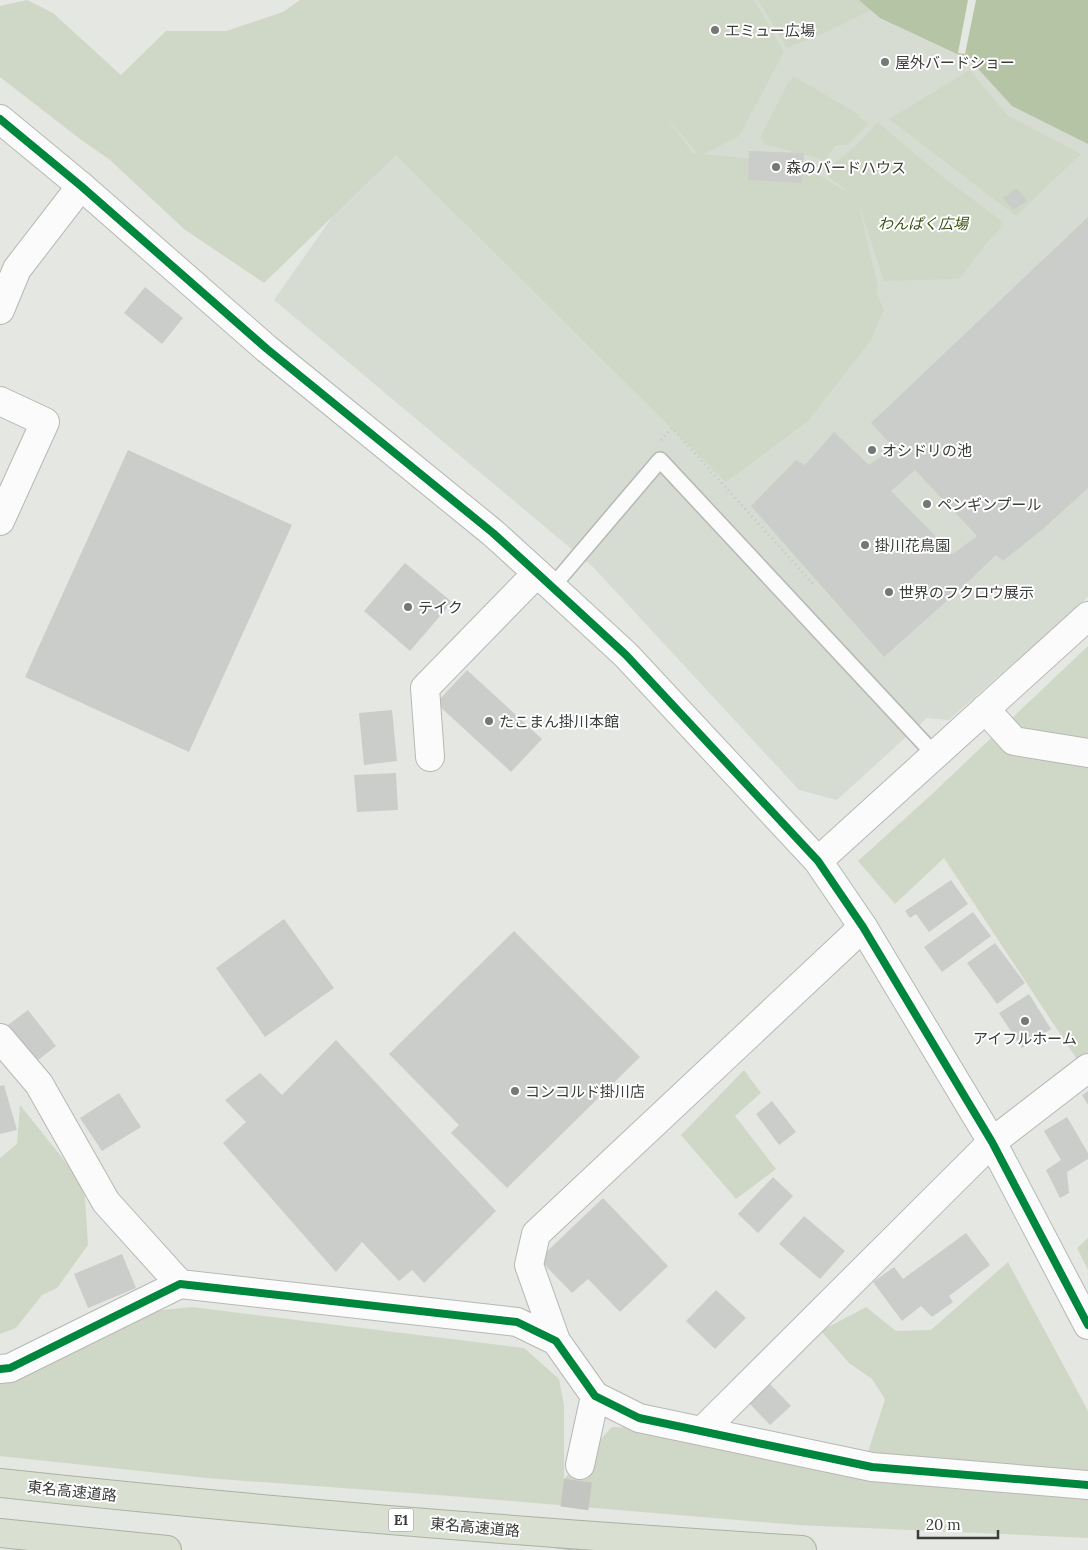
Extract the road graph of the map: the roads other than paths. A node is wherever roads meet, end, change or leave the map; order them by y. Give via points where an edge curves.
1 (0, 119) edge
2 (81, 186) junction
3 (8, 266) edge
4 (0, 310) edge
5 (0, 401) edge
6 (0, 521) edge
7 (544, 580) junction
8 (1088, 616) edge
9 (985, 709) junction
10 (1088, 753) edge
11 (935, 755) junction
12 (430, 757) dead end
13 (818, 861) junction
14 (863, 927) junction
15 (0, 1038) edge
16 (1088, 1068) edge
17 (992, 1142) junction
18 (180, 1284) junction
19 (1088, 1325) edge
20 (556, 1340) junction
21 (0, 1369) edge
22 (595, 1396) junction
23 (702, 1431) junction
24 (580, 1465) tunnel mouth
25 (0, 1483) edge
26 (1088, 1485) edge
27 (0, 1533) edge
28 (166, 1550) edge
29 (802, 1550) edge

1 - 2 street
2 - 3 street
2 - 7 street via 267,349 493,534
3 - 4 street
5 - 6 street via 45,422
7 - 11 lane via 660,460
7 - 12 street via 425,688
7 - 13 street via 626,655
8 - 9 street
9 - 10 street via 1014,741
9 - 11 street
11 - 13 street
13 - 14 street
14 - 17 street
14 - 20 street via 536,1234 529,1266
15 - 18 street via 39,1084 106,1202
16 - 17 street
17 - 19 street
17 - 23 street
18 - 20 street via 517,1322
18 - 21 street via 10,1368
20 - 22 street
22 - 23 street via 639,1418
22 - 24 street
23 - 26 street via 872,1466
25 - 29 highway, 東名高速道路 / E1 via 147,1499
27 - 28 highway

